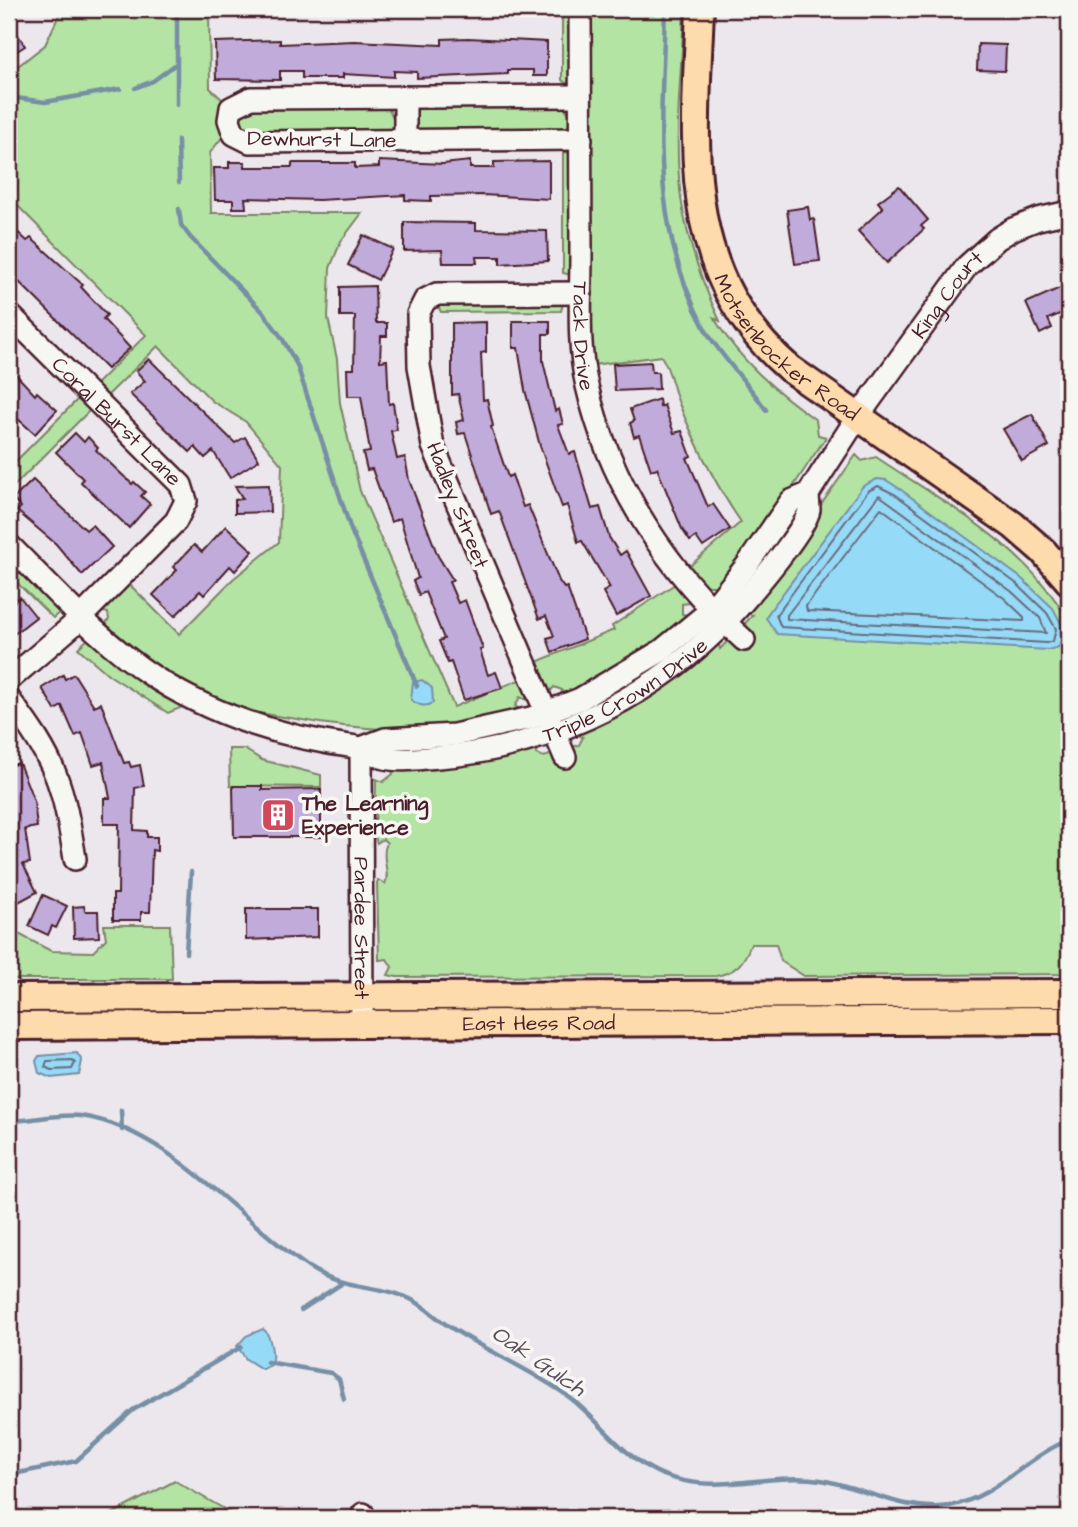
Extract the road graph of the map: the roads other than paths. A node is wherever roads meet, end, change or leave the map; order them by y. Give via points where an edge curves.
1 (580, 9) edge
2 (700, 9) edge
3 (580, 96) junction
4 (405, 97) junction
5 (580, 139) junction
6 (405, 141) junction
7 (1069, 212) edge
8 (581, 293) junction
9 (9, 314) edge
10 (857, 418) junction
11 (9, 545) edge
12 (1069, 581) edge
13 (718, 616) junction
14 (81, 617) junction
15 (744, 640) dead end
16 (9, 680) edge
17 (9, 699) edge
18 (550, 722) junction
19 (361, 748) junction
20 (565, 757) dead end
21 (75, 859) dead end
22 (1069, 993) edge
23 (362, 996) junction
24 (9, 998) edge
25 (1069, 1020) edge
26 (362, 1023) junction
27 (9, 1026) edge

1 - 3 street, Tack Drive
2 - 10 main road, Motsenbocker Road via 697,191 718,272 751,329 768,348
3 - 4 street, Dewhurst Lane
3 - 5 street, Tack Drive
4 - 6 street
4 - 6 street, Dewhurst Lane via 251,98 231,108 229,120 234,134 250,142
5 - 6 street, Dewhurst Lane
5 - 8 street, Tack Drive
7 - 10 street, King Court via 1013,229 976,257
8 - 13 street, Tack Drive via 584,375 605,439 652,538 682,579
8 - 18 street, Hadley Street via 420,295 418,314 419,366 433,446
9 - 14 street, Coral Burst Lane via 193,500
10 - 12 main road, Motsenbocker Road via 1013,525
10 - 13 street, Triple Crown Drive via 808,494 809,512 799,528 759,584
11 - 14 street, Triple Crown Drive
13 - 15 street, Tack Drive
13 - 18 street, Triple Crown Drive via 687,657 654,681 609,708
14 - 16 street, Coral Burst Lane
14 - 19 street, Triple Crown Drive via 144,670 205,706 275,731
17 - 21 street via 53,764
18 - 19 street, Triple Crown Drive via 501,747 441,757 385,758
18 - 20 street, Hadley Street
19 - 23 street, Pardee Street
22 - 23 main road, East Hess Road
23 - 24 main road, East Hess Road
23 - 26 street, Pardee Street
25 - 26 main road, East Hess Road
26 - 27 main road, East Hess Road

